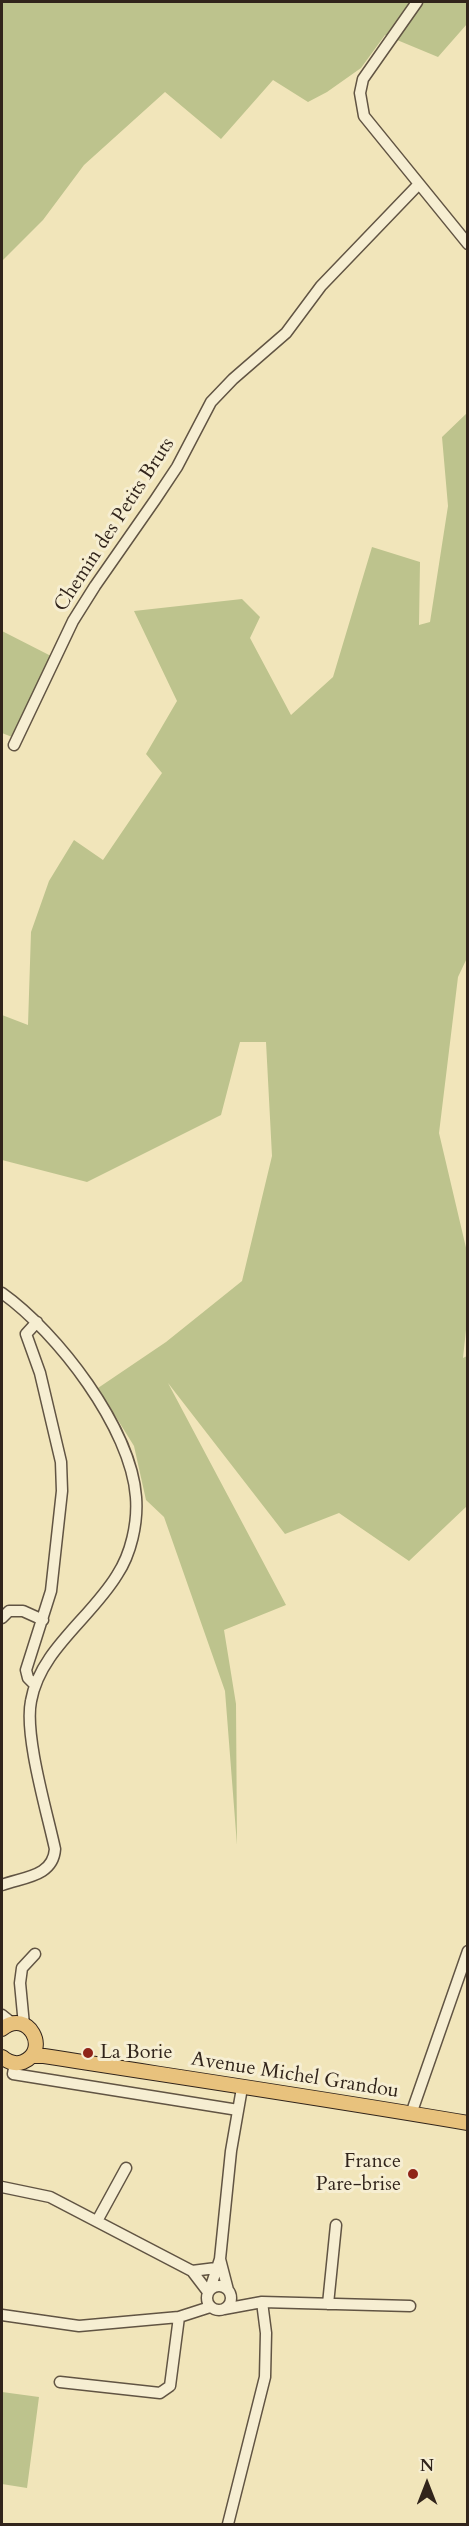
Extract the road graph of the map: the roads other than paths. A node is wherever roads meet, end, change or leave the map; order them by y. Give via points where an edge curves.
1 (417, 2) edge
2 (418, 185) junction
3 (468, 244) edge
4 (14, 745) dead end
5 (2, 1293) edge
6 (37, 1322) junction
7 (2, 1617) edge
8 (43, 1620) junction
9 (35, 1685) junction
10 (2, 1885) edge
11 (468, 1951) edge
12 (35, 1954) dead end
13 (10, 2023) edge
14 (34, 2049) junction
15 (2, 2057) edge
16 (14, 2069) junction
17 (2, 2073) edge
18 (242, 2088) junction
19 (238, 2110) junction
20 (411, 2114) junction
21 (468, 2123) edge
22 (126, 2168) dead end
23 (2, 2187) edge
24 (97, 2221) junction
25 (336, 2225) dead end
26 (218, 2264) junction
27 (192, 2271) junction
28 (209, 2290) junction
29 (230, 2293) junction
30 (262, 2302) junction
31 (328, 2304) junction
32 (410, 2306) dead end
33 (210, 2307) junction
34 (224, 2309) junction
35 (2, 2315) edge
36 (179, 2317) junction
37 (60, 2382) dead end
38 (228, 2524) edge

1 - 2 street via 363,79 360,93 364,116
2 - 3 street
2 - 4 street, Chemin des Petits Bruts via 321,286 286,333 211,402 166,483 73,621
5 - 6 street
6 - 8 street via 26,1334 43,1384 62,1481 51,1590
6 - 9 street via 73,1365 110,1422 130,1466 137,1499 134,1530 124,1565 49,1660
7 - 8 street via 9,1611 23,1611
8 - 9 street via 26,1670
9 - 10 street via 30,1730 54,1858 46,1869
11 - 20 street
12 - 13 street via 22,1968
13 - 14 main road via 33,2032
14 - 16 main road
14 - 18 main road, Avenue Michel Grandou via 82,2062
15 - 16 main road
16 - 17 street
16 - 19 street
18 - 19 street
18 - 20 main road, Avenue Michel Grandou
19 - 26 street
20 - 21 main road, Avenue Michel Grandou
22 - 24 street
23 - 24 street via 50,2196
24 - 27 street
25 - 31 street
26 - 27 street
26 - 28 street
26 - 29 street
27 - 28 street
28 - 29 street via 221,2286
28 - 33 street
29 - 30 street
29 - 34 street
30 - 31 street
30 - 34 street
30 - 38 street via 267,2333 265,2377
31 - 32 street
33 - 34 street
33 - 36 street
35 - 36 street via 79,2326
36 - 37 street via 170,2386 166,2391

